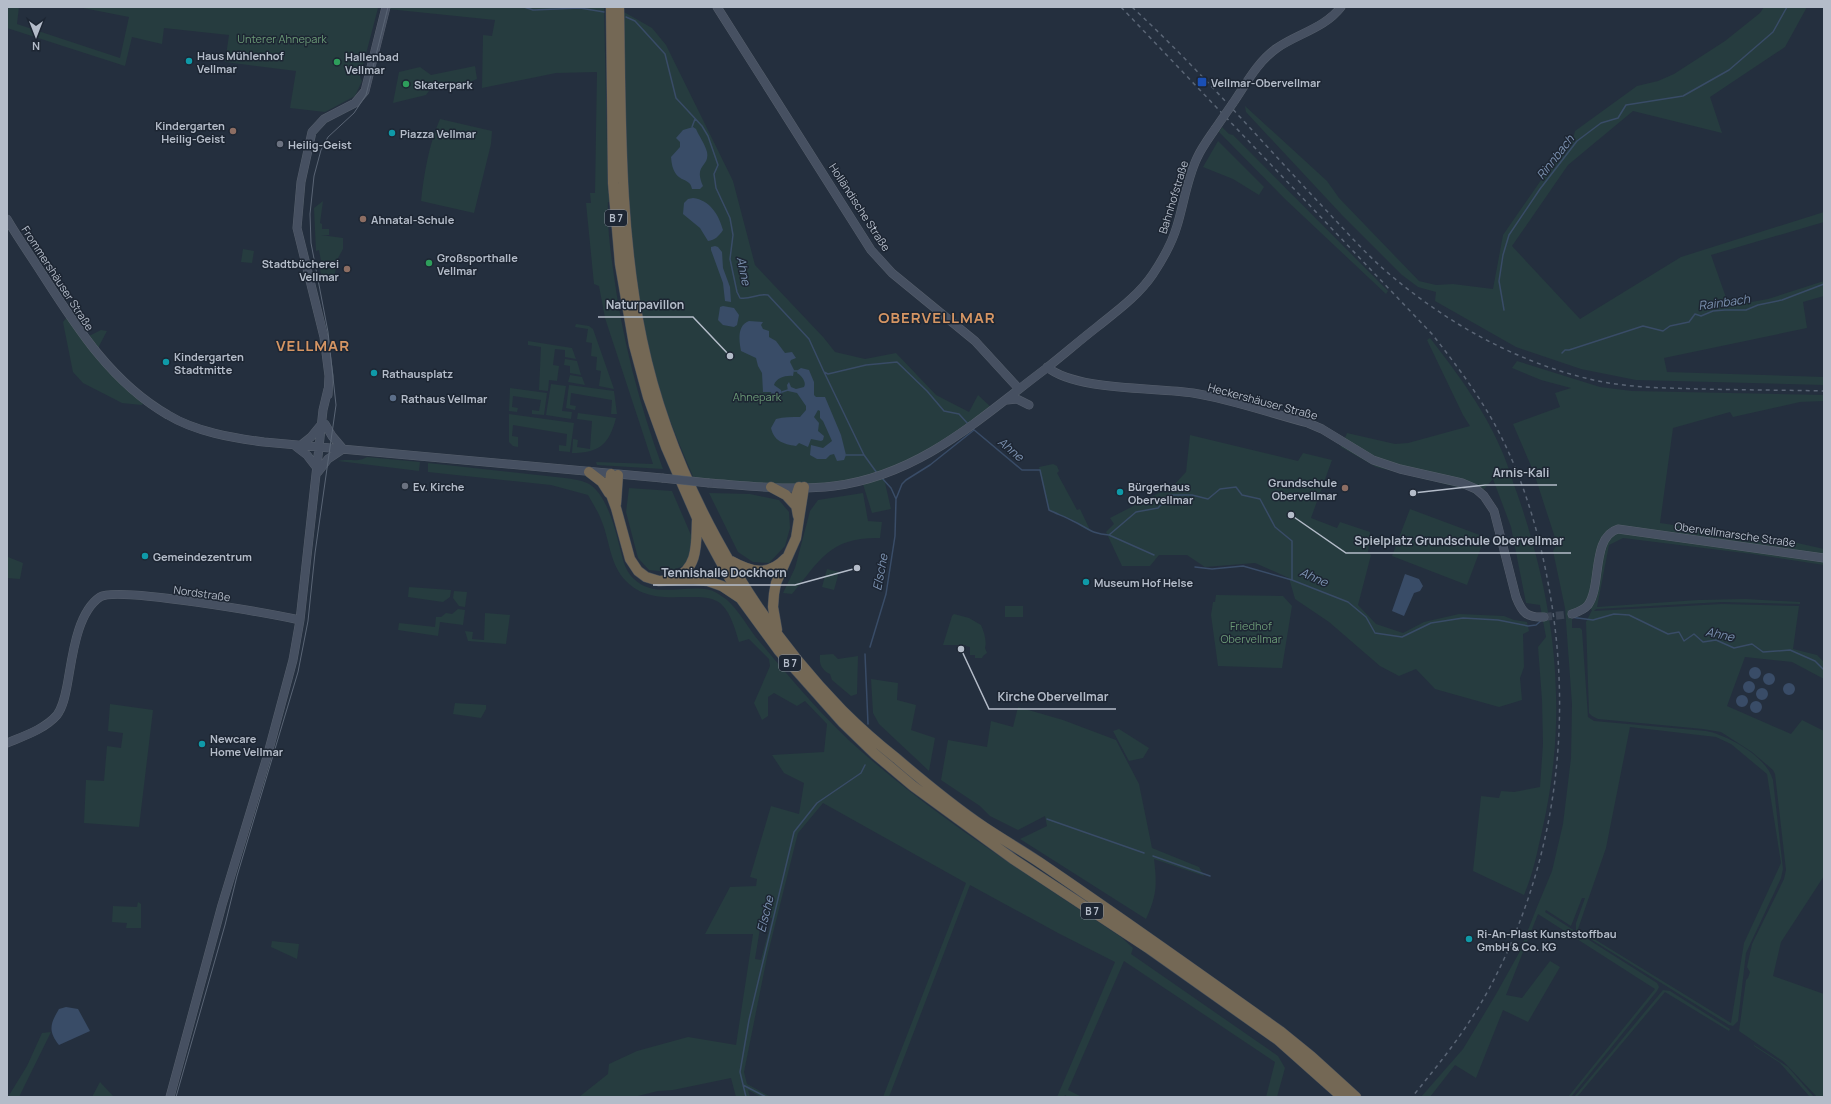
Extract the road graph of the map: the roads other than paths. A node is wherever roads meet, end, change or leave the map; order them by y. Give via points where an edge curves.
1 (386, 7) edge
2 (611, 7) edge
3 (620, 7) edge
4 (717, 7) edge
5 (1341, 7) edge
6 (7, 219) edge
7 (1047, 367) junction
8 (1019, 389) junction
9 (1006, 400) junction
10 (1029, 405) dead end
11 (323, 425) junction
12 (297, 445) junction
13 (320, 447) junction
14 (343, 449) junction
15 (317, 471) junction
16 (589, 472) junction
17 (615, 475) junction
18 (771, 487) junction
19 (801, 487) junction
20 (614, 503) junction
21 (796, 506) junction
22 (697, 518) junction
23 (799, 518) junction
24 (789, 555) junction
25 (1824, 558) edge
26 (728, 559) junction
27 (668, 580) junction
28 (741, 599) junction
29 (302, 605) junction
30 (1572, 614) tunnel mouth
31 (281, 616) junction
32 (1544, 617) tunnel mouth
33 (300, 620) junction
34 (778, 634) junction
35 (7, 743) edge
36 (170, 1097) edge
37 (1342, 1097) edge
38 (1356, 1097) edge

1 - 11 main road via 365,91 355,103 324,119 312,132 301,182 297,228 322,326 328,365
2 - 22 highway, B 7 via 613,183 620,264 636,353 657,425
3 - 26 highway, B 7 via 621,158 628,256 642,339 650,374 671,436 693,491
4 - 8 main road, Holländische Straße via 871,250 892,273 976,341
5 - 7 main road, Bahnhofstraße, bridge via 1330,18 1278,48 1260,63 1197,159 1177,227 1166,253 1152,275 1130,300
6 - 12 main road, Frommershäuser Straße via 92,349 144,400 170,416 198,428 234,437
7 - 8 main road, Bahnhofstraße
7 - 32 main road, Heckershäuser Straße via 1059,376 1083,383 1193,393 1308,423 1373,460 1470,485 1484,496 1494,511 1521,608 1533,618
8 - 9 main road, Bahnhofstraße
9 - 10 main road via 1017,399
9 - 19 main road, Bahnhofstraße via 924,457 862,481 835,486
11 - 12 main road via 311,437
11 - 13 main road
11 - 14 main road
12 - 13 main road, Frommershäuser Straße
12 - 15 main road
13 - 14 main road, Frommershäuser Straße
13 - 15 main road
14 - 15 main road via 328,459
14 - 16 main road, Frommershäuser Straße
15 - 29 main road
16 - 17 main road, Bahnhofstraße
16 - 20 highway via 602,482
17 - 18 main road, Bahnhofstraße, bridge
17 - 20 highway via 609,489
18 - 19 main road, Bahnhofstraße
18 - 21 highway via 786,495
19 - 21 highway via 795,495
19 - 23 highway
20 - 27 highway via 628,554 635,567 650,578
21 - 23 highway
22 - 27 highway via 696,551 693,561 684,572
22 - 28 highway, B 7
23 - 24 highway via 796,538
24 - 26 highway via 775,568 761,571 747,570
24 - 34 highway via 776,583 774,594 773,607
25 - 30 main road, Obervellmarsche Straße via 1618,529 1605,539 1589,604
26 - 34 highway, B 7
27 - 28 highway via 708,581 722,586
28 - 37 highway, B 7 via 779,651 842,723 913,786 1014,859 1148,948 1278,1040
29 - 31 main road via 293,613
29 - 33 main road
31 - 33 main road, Nordstraße
31 - 35 main road, Nordstraße via 133,594 100,597 84,616 77,636 63,702 57,714 37,730
33 - 36 main road via 285,690 224,898
34 - 38 highway, B 7 via 840,709 920,779 982,826 1035,859 1280,1031

